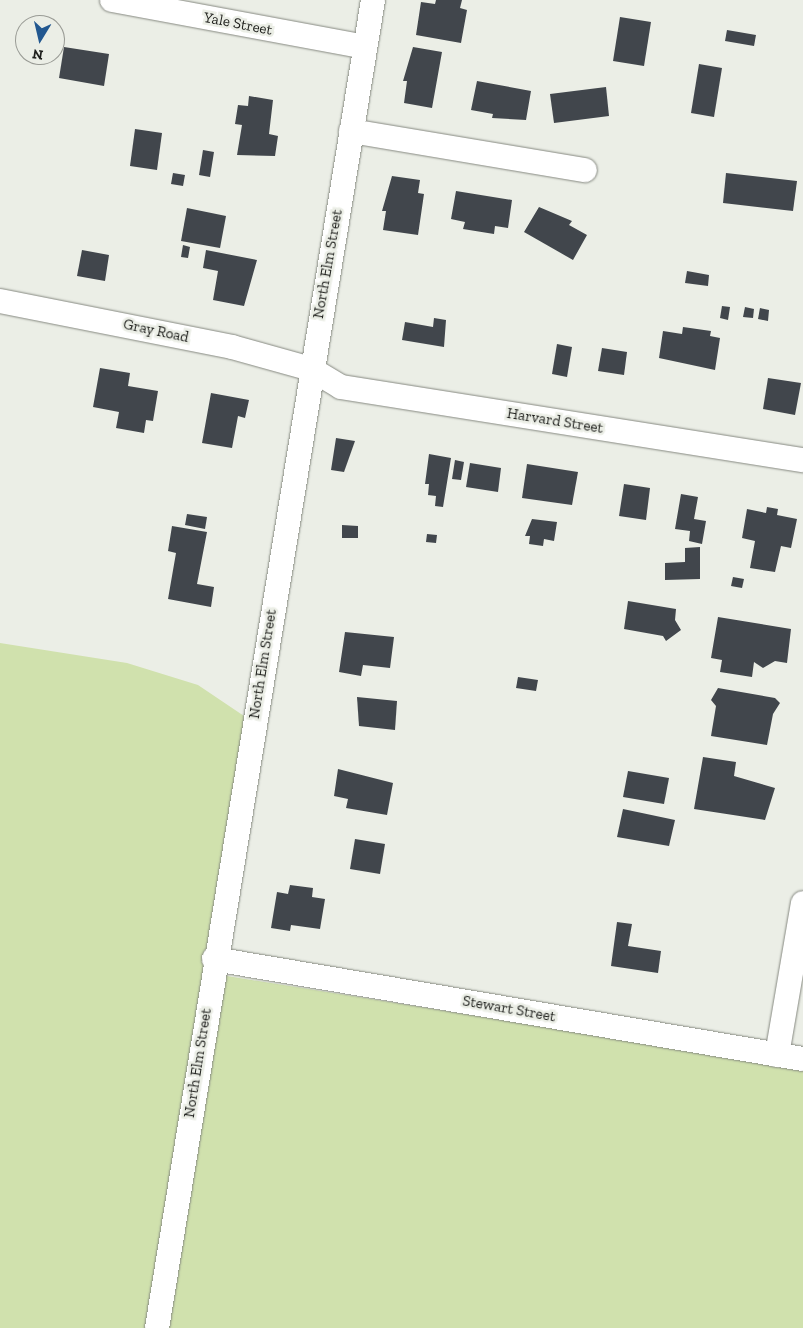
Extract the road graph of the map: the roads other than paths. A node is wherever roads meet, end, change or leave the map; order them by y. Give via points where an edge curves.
1 (112, 0) edge
2 (373, 0) edge
3 (365, 47) junction
4 (351, 132) junction
5 (585, 170) dead end
6 (0, 301) edge
7 (311, 369) junction
8 (803, 460) edge
9 (803, 903) edge
10 (214, 959) junction
11 (777, 1055) junction
12 (803, 1059) edge
13 (157, 1328) edge

1 - 3 street, Yale Street
2 - 3 street, North Elm Street
3 - 4 street, North Elm Street
4 - 5 street
4 - 7 street, North Elm Street
6 - 7 street, Gray Road via 232,347
7 - 8 street, Harvard Street via 341,387
7 - 10 street, North Elm Street
9 - 11 street
10 - 11 street, Stewart Street
10 - 13 street, North Elm Street
11 - 12 street, Stewart Street

